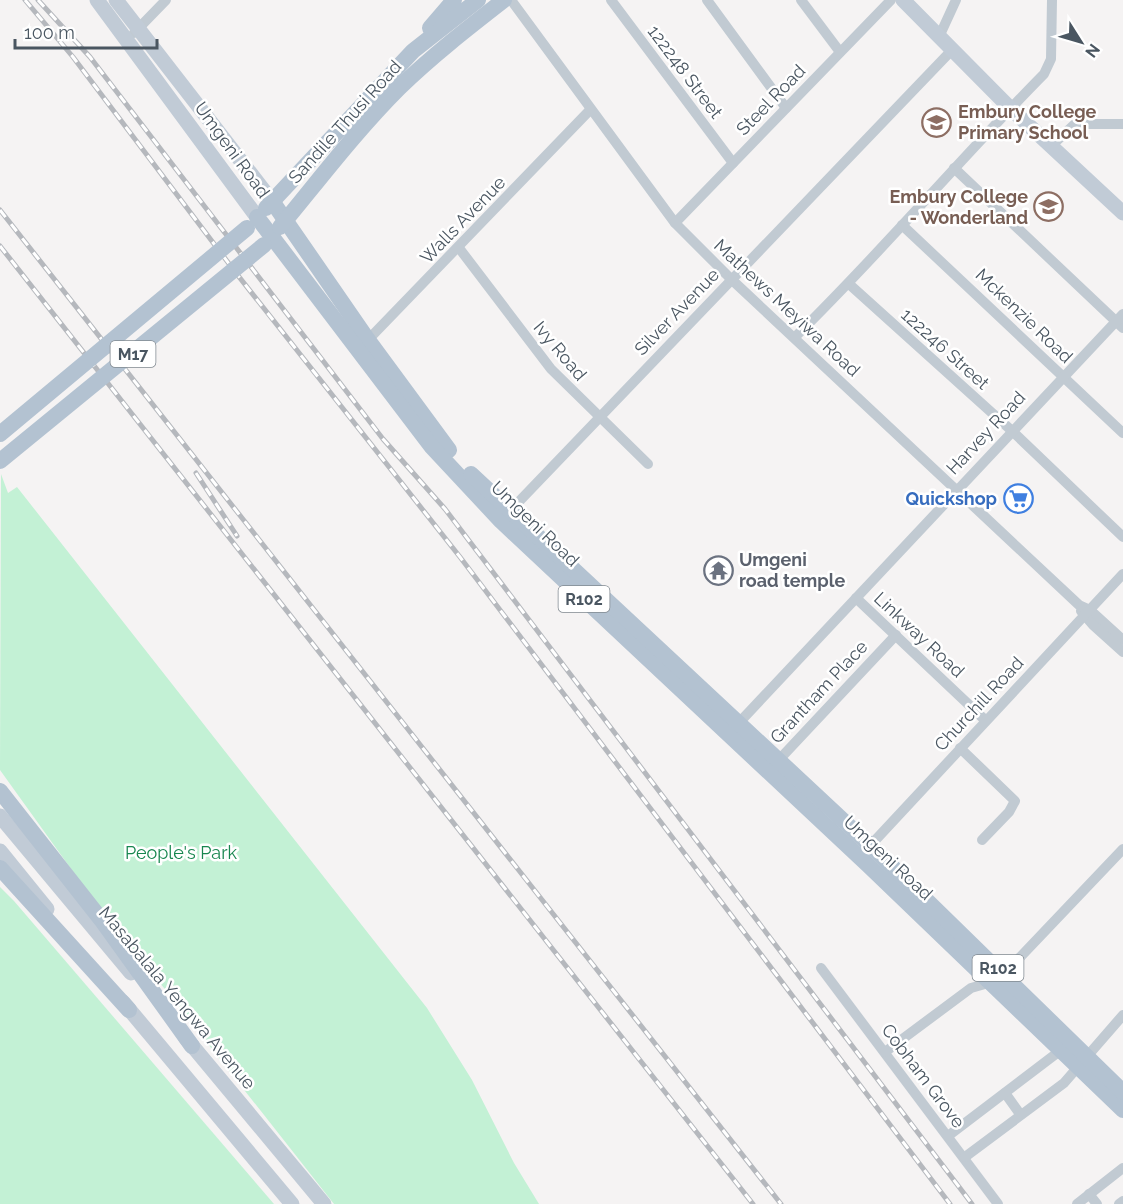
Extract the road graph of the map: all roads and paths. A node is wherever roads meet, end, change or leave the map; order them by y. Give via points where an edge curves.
1 (97, 0) edge
2 (116, 0) edge
3 (166, 0) edge
4 (454, 0) edge
5 (478, 0) edge
6 (504, 0) edge
7 (512, 0) edge
8 (611, 0) edge
9 (706, 0) edge
10 (801, 0) edge
11 (891, 0) edge
12 (903, 0) edge
13 (956, 0) edge
14 (1053, 0) edge
15 (133, 35) junction
16 (939, 37) junction
17 (420, 45) junction
18 (952, 50) junction
19 (840, 52) junction
20 (786, 108) junction
21 (1010, 108) junction
22 (590, 110) junction
23 (1123, 124) edge
24 (1051, 146) junction
25 (733, 163) junction
26 (954, 168) junction
27 (272, 201) junction
28 (1123, 213) edge
29 (286, 220) junction
30 (252, 222) junction
31 (675, 224) junction
32 (902, 225) junction
33 (268, 241) junction
34 (459, 248) junction
35 (731, 279) junction
36 (849, 284) junction
37 (1121, 321) edge
38 (795, 337) junction
39 (363, 345) junction
40 (1063, 376) junction
41 (600, 417) junction
42 (1011, 430) junction
43 (1123, 433) edge
44 (0, 434) edge
45 (0, 461) edge
46 (648, 464) dead end
47 (956, 489) junction
48 (506, 516) junction
49 (1123, 537) edge
50 (1123, 574) edge
51 (856, 598) junction
52 (1087, 613) junction
53 (896, 635) junction
54 (1121, 646) edge
55 (1123, 661) edge
56 (986, 720) junction
57 (733, 729) junction
58 (960, 748) junction
59 (772, 766) junction
60 (0, 791) edge
61 (0, 816) edge
62 (982, 840) dead end
63 (1123, 849) edge
64 (865, 851) junction
65 (0, 852) edge
66 (0, 868) edge
67 (821, 968) dead end
68 (998, 978) junction
69 (129, 1010) junction
70 (1123, 1015) edge
71 (192, 1046) junction
72 (1066, 1046) junction
73 (885, 1052) junction
74 (1082, 1061) junction
75 (1123, 1092) edge
76 (1005, 1093) junction
77 (1123, 1110) edge
78 (1020, 1114) junction
79 (948, 1136) junction
80 (964, 1158) junction
81 (1123, 1168) edge
82 (1089, 1194) junction
83 (1123, 1201) edge
84 (292, 1204) edge
85 (324, 1204) edge
86 (998, 1204) edge
87 (1077, 1204) edge
88 (1097, 1204) edge
89 (1119, 1204) edge

1 - 15 main road, Umgeni Road / R102
2 - 15 main road, Umgeni Road / R102
3 - 15 street
4 - 17 main road via 434,21
5 - 17 main road, Sandile Thusi Road / M17
6 - 29 main road, Sandile Thusi Road / M17 via 399,88
7 - 22 street, Mathews Meyiwa Road
8 - 25 street, 122248 Street
9 - 20 street
10 - 19 street
11 - 19 street, Steel Road
12 - 16 main road
13 - 16 street
14 - 21 street via 1048,67
15 - 27 main road, Umgeni Road / R102
15 - 30 main road, Umgeni Road / R102
16 - 18 main road
17 - 27 main road, Sandile Thusi Road / M17
18 - 21 main road
18 - 35 street, Silver Avenue
19 - 20 street, Steel Road
20 - 25 street, Steel Road
21 - 24 main road
21 - 26 street
22 - 31 street, Mathews Meyiwa Road
22 - 34 street, Walls Avenue
23 - 24 street via 1075,124
24 - 28 main road
25 - 31 street, Steel Road
26 - 32 street
26 - 37 street
27 - 29 main road, Umgeni Road / R102
27 - 30 main road, Sandile Thusi Road / M17
29 - 33 main road, Sandile Thusi Road / M17
29 - 39 main road, Umgeni Road / R102
30 - 33 main road, Umgeni Road / R102
30 - 44 main road, Sandile Thusi Road / M17, bridge
31 - 35 street, Mathews Meyiwa Road
32 - 36 street
32 - 40 street, Mckenzie Road
33 - 39 main road, Umgeni Road / R102
33 - 45 main road, Sandile Thusi Road / M17, bridge
34 - 39 street, Walls Avenue
34 - 41 street, Ivy Road via 551,369
35 - 38 street, Mathews Meyiwa Road
35 - 41 street, Silver Avenue
36 - 38 street
36 - 42 street, 122246 Street
37 - 40 street, Harvey Road
38 - 47 street, Mathews Meyiwa Road
39 - 48 main road, Umgeni Road / R102 via 431,446
40 - 42 street, Harvey Road
40 - 43 street, Mckenzie Road
41 - 46 street, Ivy Road
41 - 48 street, Silver Avenue
42 - 47 street, Harvey Road
42 - 49 street, 122246 Street
47 - 51 street, Harvey Road
47 - 52 street, Mathews Meyiwa Road
48 - 57 main road, Umgeni Road / R102
50 - 52 street, Churchill Road
51 - 53 street, Linkway Road
51 - 57 street, Harvey Road
52 - 54 street, Mathews Meyiwa Road
52 - 56 street, Churchill Road
53 - 56 street, Linkway Road
53 - 59 street, Grantham Place
54 - 55 street
56 - 58 street, Churchill Road
57 - 59 main road, Umgeni Road / R102
58 - 62 street via 1015,801
58 - 64 street, Churchill Road
59 - 64 main road, Umgeni Road / R102
60 - 71 main road via 103,922
61 - 71 main road, Masabalala Yengwa Avenue
63 - 68 street
64 - 68 main road, Umgeni Road / R102
65 - 69 main road
66 - 69 main road
67 - 73 street, Cobham Grove
68 - 72 main road, Umgeni Road / R102
68 - 73 street via 971,988
69 - 84 main road
70 - 74 street
71 - 85 main road, Masabalala Yengwa Avenue
72 - 74 main road, Umgeni Road / R102
72 - 76 street
73 - 79 street, Cobham Grove
74 - 75 main road, Umgeni Road / R102
74 - 77 main road, Umgeni Road / R102
74 - 78 street via 1064,1083
76 - 78 street
76 - 79 street
78 - 80 street
79 - 80 street, Cobham Grove
80 - 86 street, Cobham Grove
81 - 82 street
82 - 87 street
82 - 88 street
83 - 89 street

